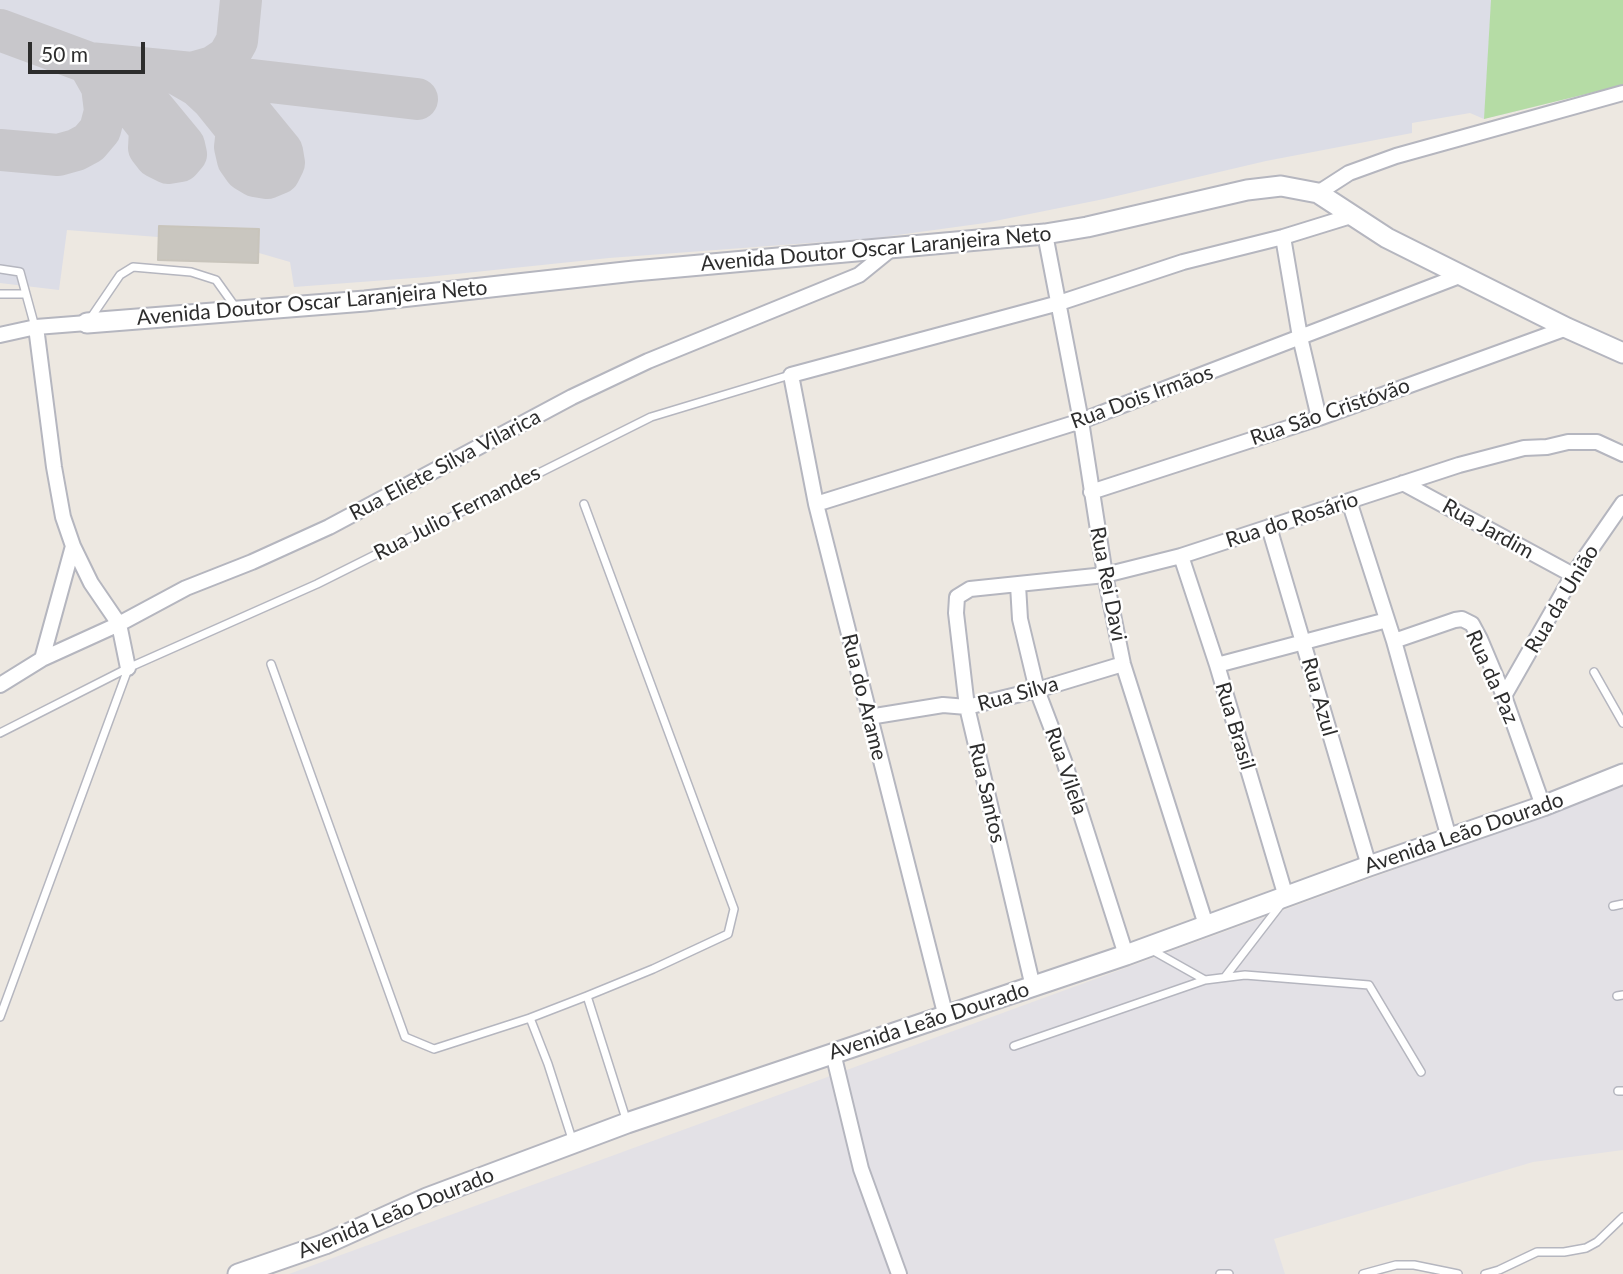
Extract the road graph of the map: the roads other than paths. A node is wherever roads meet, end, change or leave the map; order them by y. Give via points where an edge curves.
1 (1623, 93) edge
2 (1318, 193) junction
3 (1351, 216) junction
4 (1045, 234) junction
5 (1283, 237) junction
6 (891, 249) junction
7 (0, 269) edge
8 (1462, 275) junction
9 (0, 294) edge
10 (26, 294) junction
11 (1059, 303) junction
12 (237, 309) junction
13 (87, 323) junction
14 (36, 327) junction
15 (1567, 328) junction
16 (0, 335) edge
17 (1300, 337) junction
18 (1623, 353) edge
19 (791, 375) junction
20 (1319, 418) junction
21 (1081, 421) junction
22 (1623, 454) edge
23 (1403, 483) junction
24 (1091, 492) junction
25 (1349, 501) junction
26 (1623, 503) edge
27 (584, 504) dead end
28 (816, 504) junction
29 (1269, 527) junction
30 (73, 547) junction
31 (1181, 556) junction
32 (1105, 575) junction
33 (1573, 575) junction
34 (1018, 585) junction
35 (957, 597) joint
36 (1387, 620) junction
37 (119, 624) junction
38 (1303, 641) junction
39 (1394, 641) junction
40 (42, 659) junction
41 (271, 664) dead end
42 (1124, 664) junction
43 (1217, 665) junction
44 (128, 668) junction
45 (1594, 672) dead end
46 (0, 685) edge
47 (1037, 690) junction
48 (1504, 696) junction
49 (967, 707) junction
50 (869, 717) junction
51 (1623, 723) edge
52 (0, 733) edge
53 (1623, 774) edge
54 (1543, 806) junction
55 (1449, 838) junction
56 (1370, 866) junction
57 (1286, 897) junction
58 (1623, 904) edge
59 (1613, 906) dead end
60 (1206, 925) junction
61 (1146, 947) junction
62 (1126, 955) junction
63 (1225, 977) junction
64 (1205, 980) junction
65 (1032, 988) junction
66 (587, 996) junction
67 (0, 1017) edge
68 (947, 1017) junction
69 (530, 1018) junction
70 (1014, 1046) dead end
71 (833, 1053) junction
72 (1421, 1072) dead end
73 (627, 1123) junction
74 (574, 1142) junction
75 (1623, 1217) edge
76 (238, 1274) edge
77 (899, 1274) edge
78 (1220, 1274) edge
79 (1229, 1274) edge
80 (1363, 1274) edge
81 (1458, 1274) edge
82 (1485, 1274) edge

1 - 2 street via 1396,156 1349,173
2 - 3 street, Avenida Doutor Oscar Laranjeira Neto
2 - 4 street, Avenida Doutor Oscar Laranjeira Neto via 1281,186 1247,190
3 - 5 street
3 - 8 street, Avenida Doutor Oscar Laranjeira Neto
4 - 6 street, Avenida Doutor Oscar Laranjeira Neto
4 - 11 street, Rua Rei Davi
5 - 11 street via 1183,261
5 - 17 street
6 - 12 street, Avenida Doutor Oscar Laranjeira Neto via 365,301
6 - 37 street, Rua Eliete Silva Vilarica via 849,280 648,361 329,527 186,588
7 - 10 lane via 20,272
8 - 15 street, Avenida Doutor Oscar Laranjeira Neto
8 - 17 street, Rua Dois Irmãos
9 - 10 lane
10 - 14 lane
11 - 19 street
11 - 21 street, Rua Rei Davi
12 - 13 street, Avenida Doutor Oscar Laranjeira Neto
12 - 13 lane via 216,280 191,272 133,267 120,275
13 - 14 street
14 - 16 street
14 - 30 street via 54,467
15 - 18 street, Avenida Doutor Oscar Laranjeira Neto
15 - 20 street, Rua São Cristóvão
17 - 20 street
17 - 21 street, Rua Dois Irmãos
19 - 28 street, Rua do Arame
19 - 44 lane, Rua Julio Fernandes via 651,417 317,584
20 - 24 street, Rua São Cristóvão
21 - 24 street, Rua Rei Davi
21 - 28 street, Rua Dois Irmãos
22 - 23 street, Rua do Rosário via 1597,442 1568,442 1514,451
23 - 25 street, Rua do Rosário
23 - 33 street, Rua Jardim
24 - 32 street, Rua Rei Davi
25 - 29 street, Rua do Rosário
25 - 36 street
26 - 33 street, Rua da União
27 - 66 lane via 734,909 728,934
28 - 50 street, Rua do Arame
29 - 31 street, Rua do Rosário
29 - 38 street, Rua Azul
30 - 37 street
30 - 40 street
31 - 32 street, Rua do Rosário
31 - 43 street, Rua Brasil
32 - 34 street, Rua do Rosário
32 - 42 street, Rua Rei Davi
33 - 48 street, Rua da União
34 - 35 street, Rua do Rosário via 970,589
34 - 47 street, Rua Vilela via 1020,619
35 - 49 street, Rua Santos
36 - 38 street
36 - 39 street
37 - 40 street, Rua Eliete Silva Vilarica
37 - 44 street
38 - 43 street
38 - 56 street, Rua Azul
39 - 48 street, Rua da Paz via 1455,620 1472,624
39 - 55 street
40 - 46 street, Rua Eliete Silva Vilarica
41 - 69 lane via 405,1037 434,1049
42 - 47 street, Rua Silva
42 - 60 street, Rua Rei Davi
43 - 57 street, Rua Brasil
44 - 52 lane, Rua Julio Fernandes
44 - 67 lane
45 - 51 lane
47 - 49 street, Rua Silva
47 - 62 street, Rua Vilela
48 - 54 street, Rua da Paz
49 - 50 street, Rua Silva via 943,705
49 - 65 street, Rua Santos
50 - 68 street, Rua do Arame
53 - 54 street, Avenida Leão Dourado
54 - 55 street, Avenida Leão Dourado
55 - 56 street, Avenida Leão Dourado
56 - 57 street, Avenida Leão Dourado
57 - 60 street, Avenida Leão Dourado
57 - 63 lane
58 - 59 lane
60 - 61 street, Avenida Leão Dourado
61 - 62 street, Avenida Leão Dourado
61 - 64 lane
62 - 65 street, Avenida Leão Dourado
63 - 64 lane
63 - 72 lane via 1369,985
64 - 70 lane
65 - 68 street, Avenida Leão Dourado
66 - 69 lane
66 - 73 lane
68 - 71 street, Avenida Leão Dourado
69 - 74 lane
71 - 73 street, Avenida Leão Dourado
71 - 77 street via 861,1169
73 - 74 street, Avenida Leão Dourado
74 - 76 street, Avenida Leão Dourado via 427,1198 326,1244
75 - 82 lane via 1587,1248 1537,1251
78 - 79 lane
80 - 81 lane via 1414,1265

